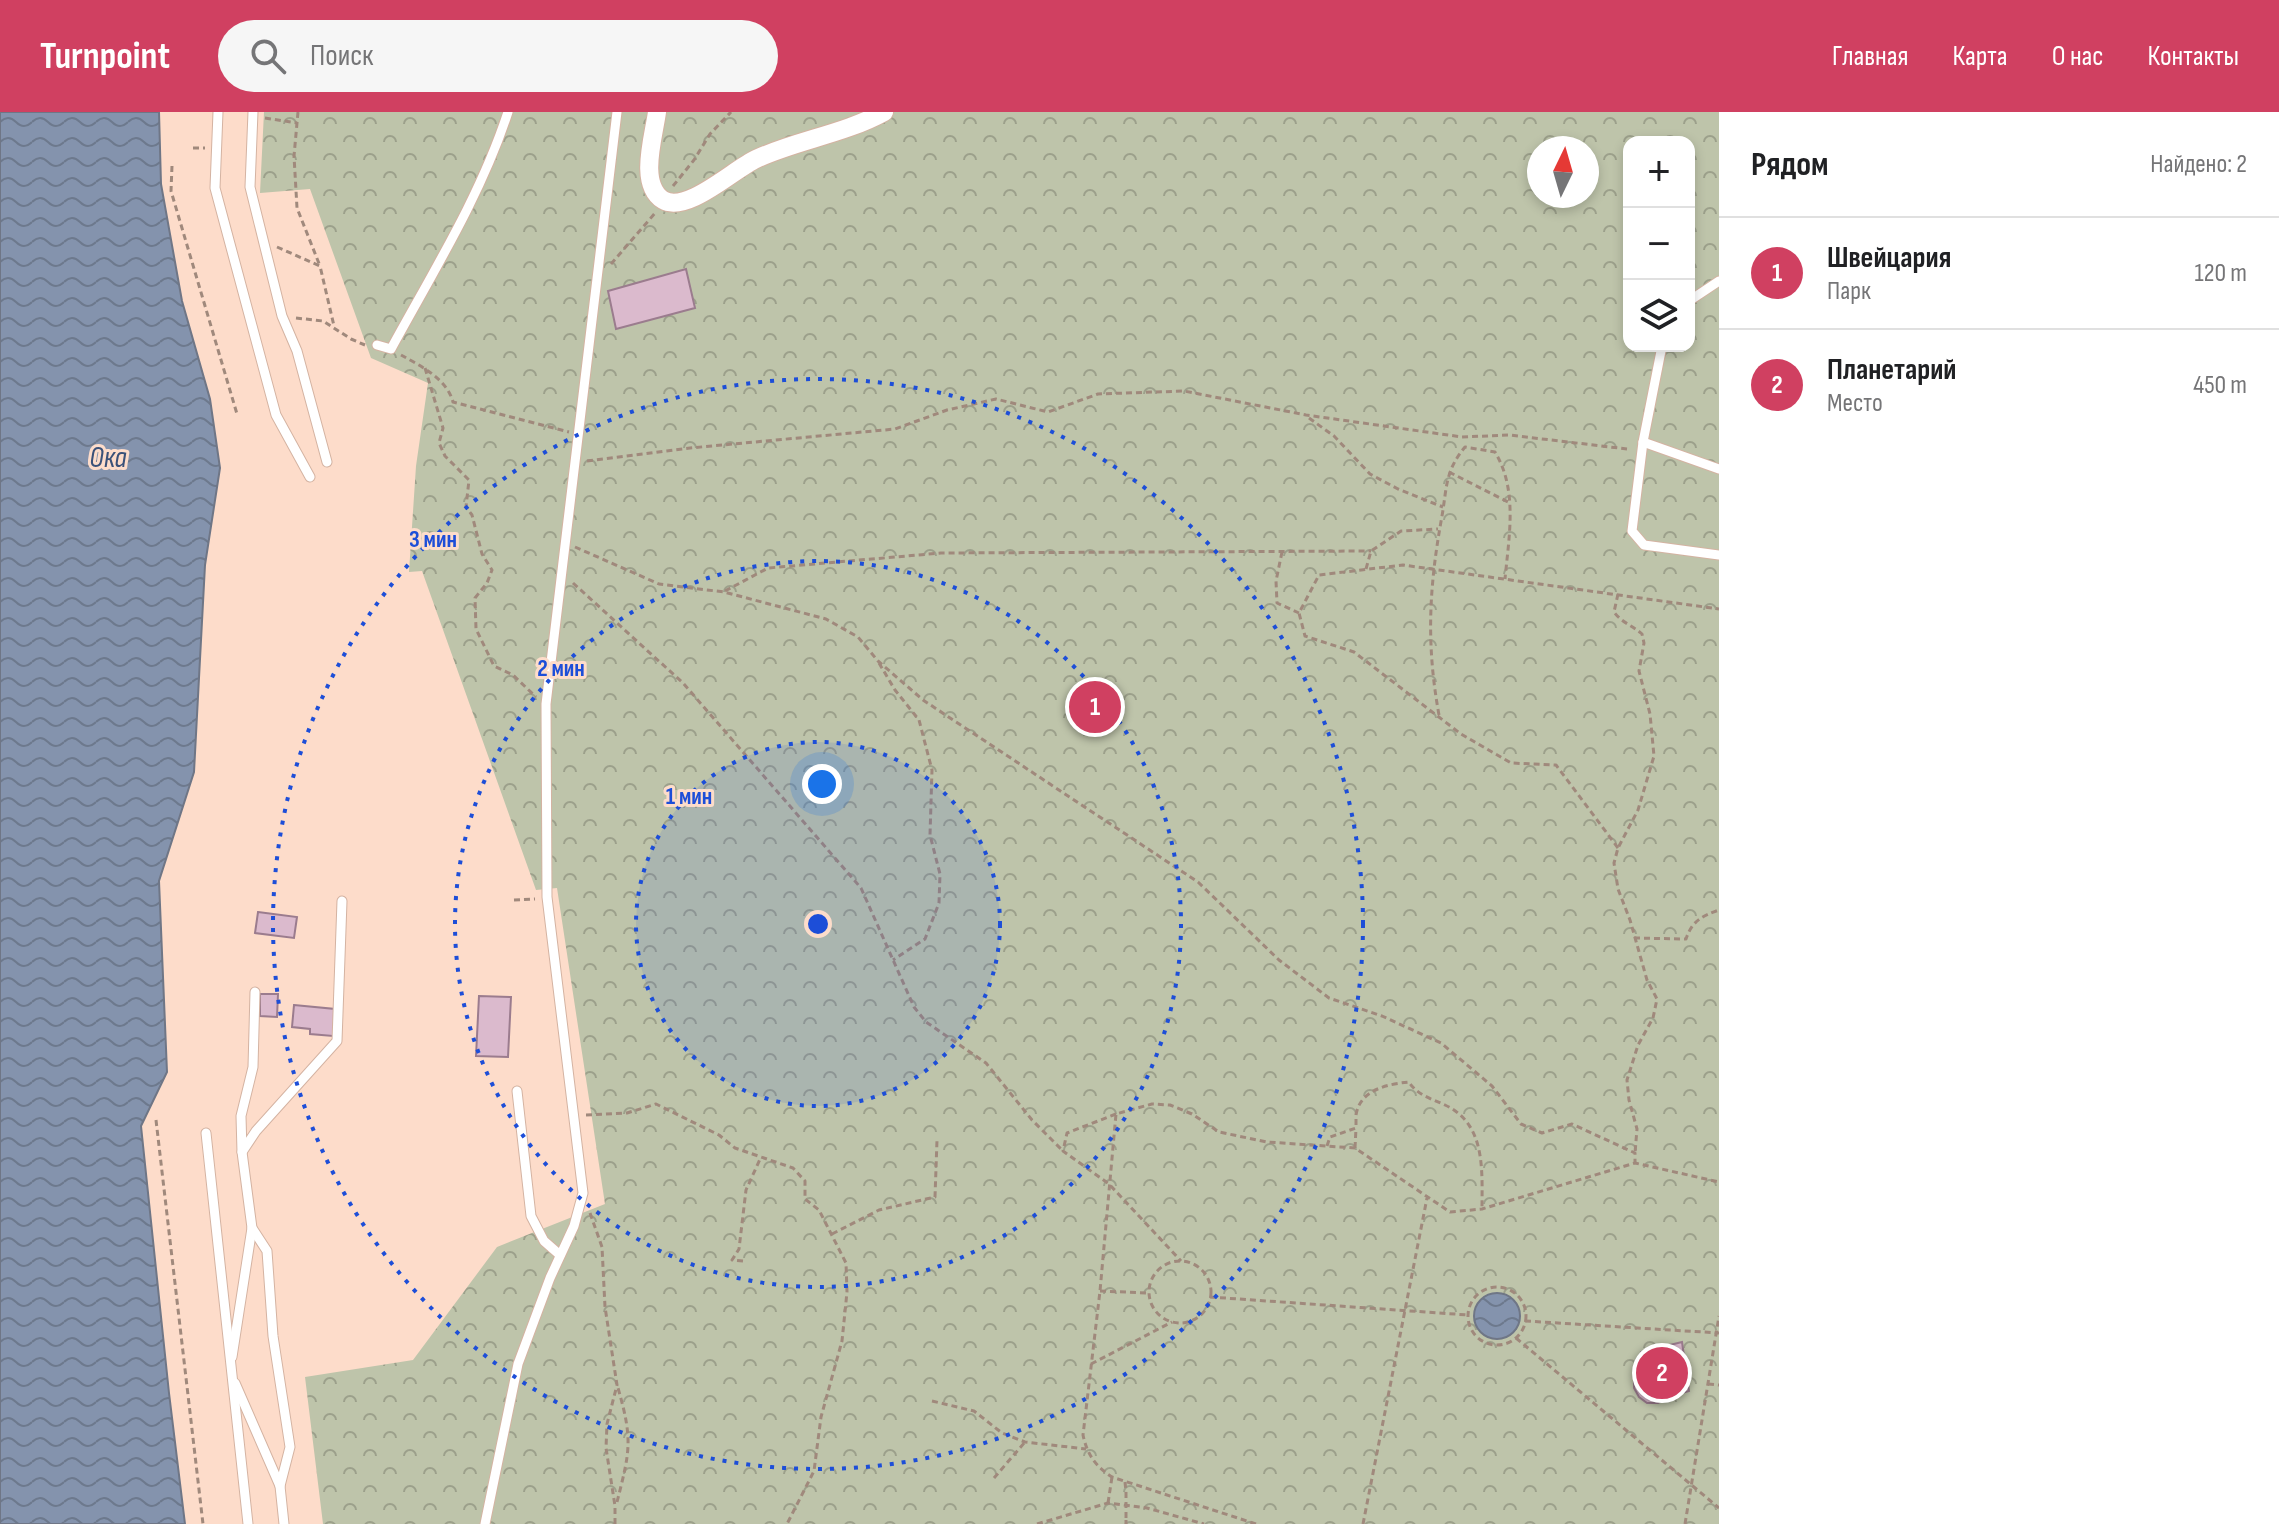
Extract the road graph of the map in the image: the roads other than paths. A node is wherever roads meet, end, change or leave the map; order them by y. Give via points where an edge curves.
1 (218, 112) edge
2 (508, 112) edge
3 (617, 112) edge
4 (657, 112) edge
5 (884, 112) edge
6 (253, 114) edge
7 (1719, 281) edge
8 (1695, 297) edge
9 (377, 345) road end
10 (1661, 352) edge
11 (1643, 442) junction
12 (327, 462) dead end
13 (1719, 469) edge
14 (310, 477) dead end
15 (1719, 555) edge
16 (342, 901) dead end
17 (255, 992) dead end
18 (517, 1091) dead end
19 (206, 1133) dead end
20 (242, 1152) junction
21 (252, 1228) junction
22 (560, 1255) junction
23 (230, 1371) junction
24 (280, 1486) junction
25 (248, 1524) edge
26 (284, 1524) edge
27 (485, 1524) edge

1 - 14 lane via 215,188 276,415
2 - 9 lane via 460,222 391,349
3 - 22 lane via 546,704 547,897 583,1193
4 - 5 street via 651,184 657,195 676,204 756,159
6 - 12 lane via 250,187
7 - 8 lane
10 - 11 lane
11 - 13 lane
11 - 15 lane via 1632,531 1644,545
16 - 20 lane via 337,1041
17 - 20 lane via 253,1067 241,1116
18 - 22 lane via 531,1216 544,1241
19 - 23 lane
20 - 21 lane
21 - 23 lane
21 - 24 lane via 267,1251 290,1447
22 - 27 lane via 518,1364
23 - 24 lane
23 - 25 lane
24 - 26 lane

